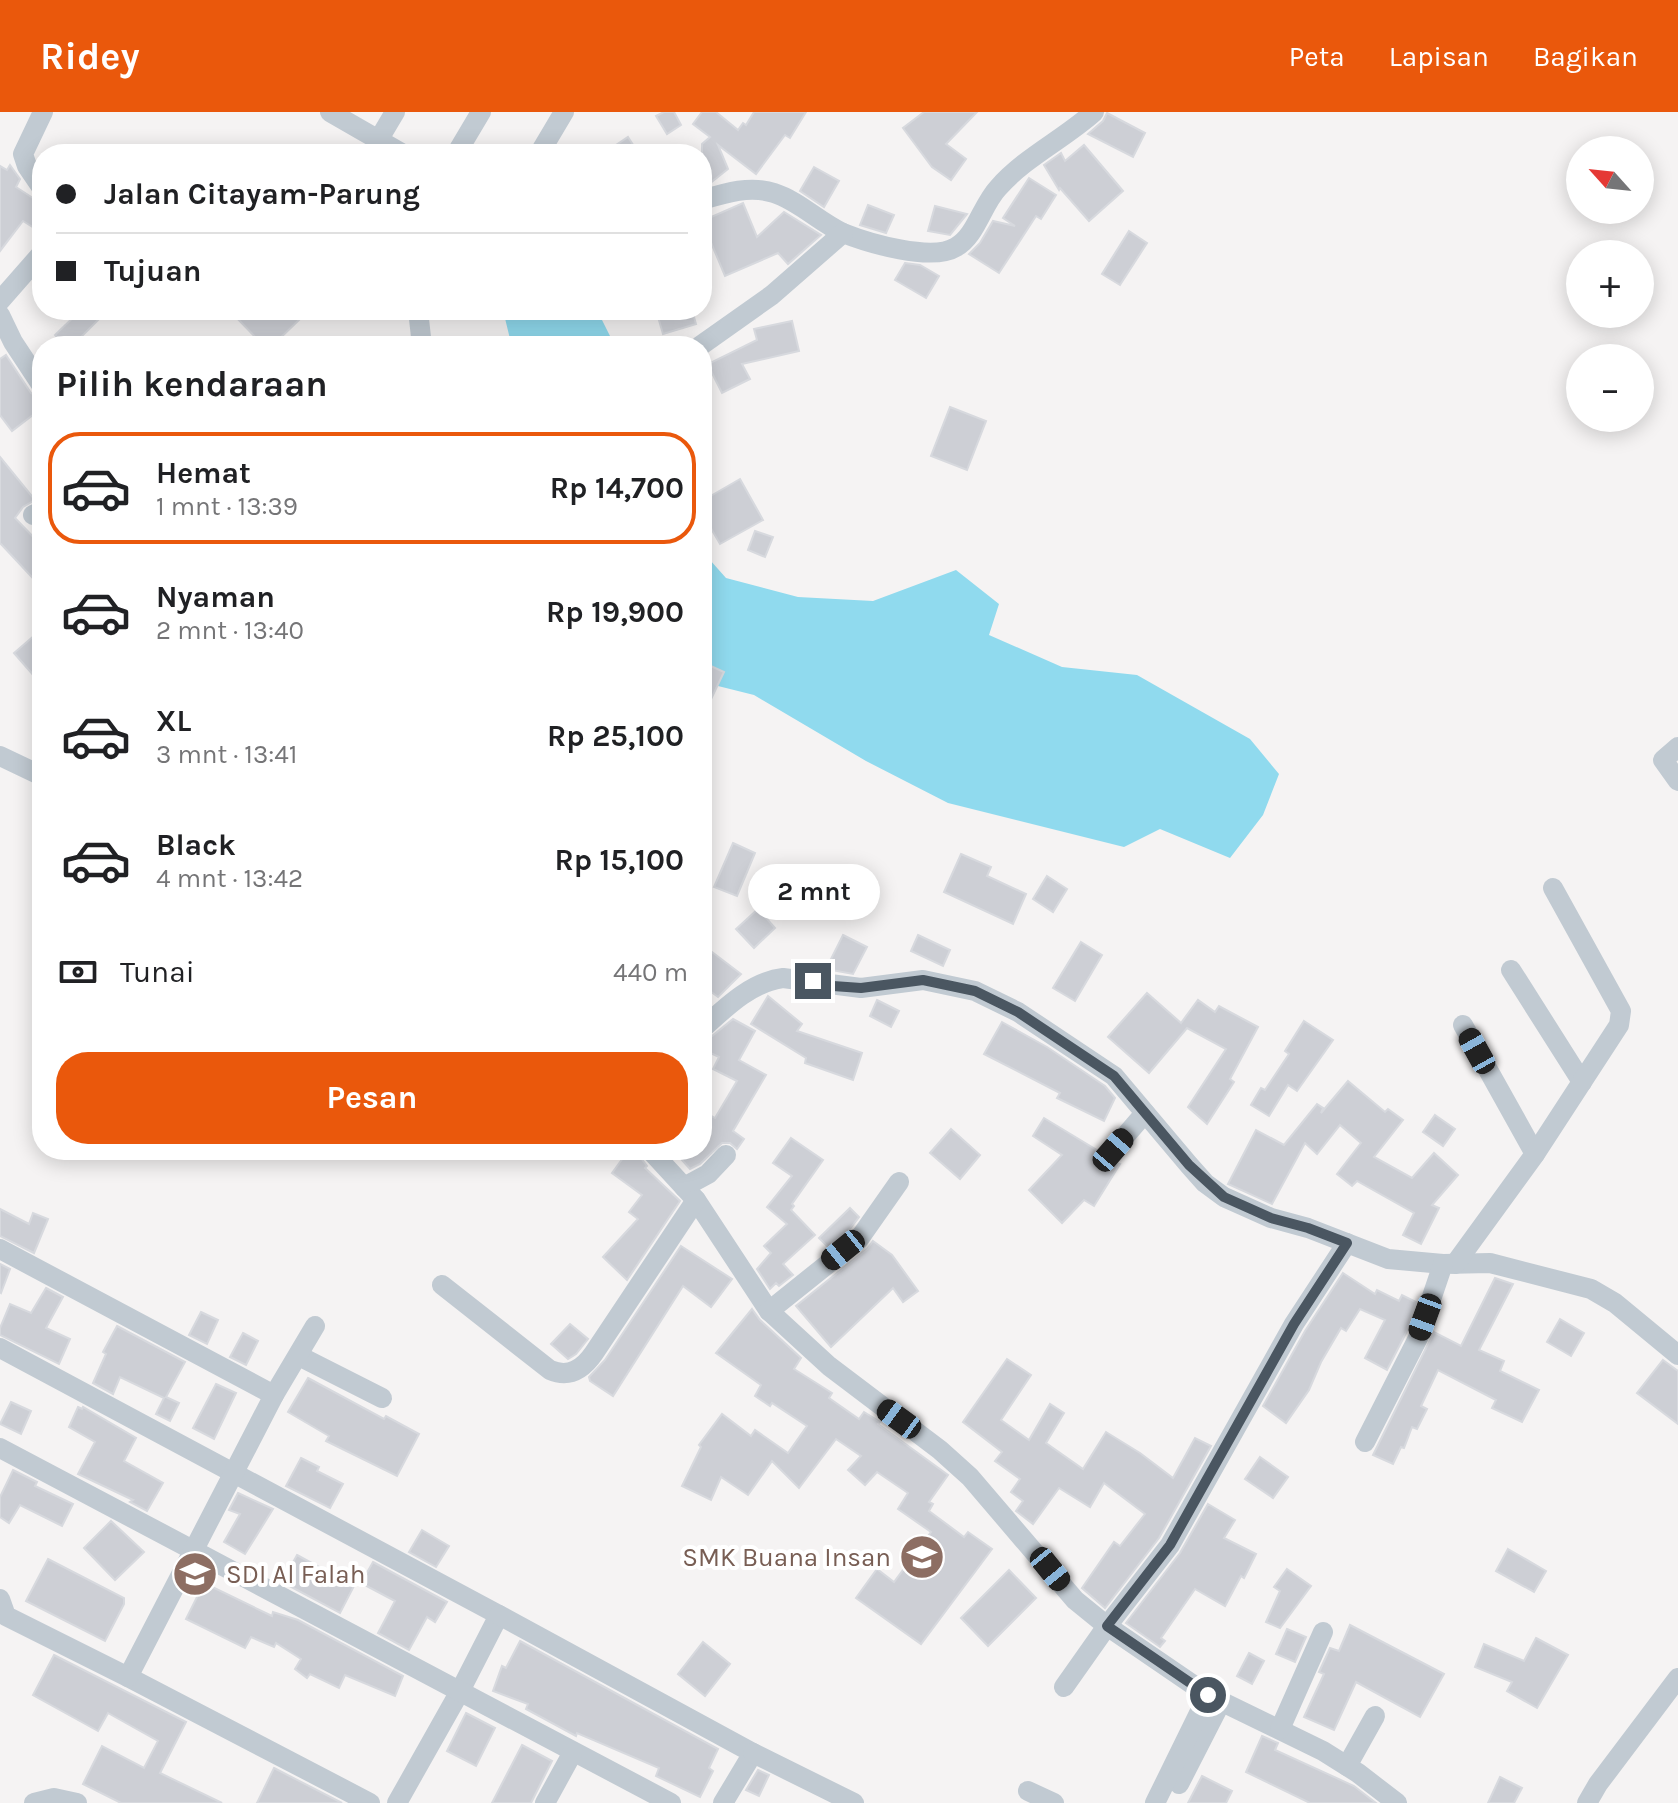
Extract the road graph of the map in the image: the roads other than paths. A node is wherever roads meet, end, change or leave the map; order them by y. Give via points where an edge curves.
1 (43, 112) edge
2 (330, 112) edge
3 (395, 112) edge
4 (481, 112) edge
5 (564, 112) edge
6 (1094, 112) edge
7 (379, 139) junction
8 (387, 144) edge
9 (462, 144) edge
10 (545, 144) edge
11 (32, 173) edge
12 (712, 197) edge
13 (843, 233) junction
14 (32, 264) edge
15 (0, 301) edge
16 (0, 315) edge
17 (712, 338) edge
18 (32, 371) edge
19 (1678, 747) edge
20 (0, 756) edge
21 (32, 771) edge
22 (1678, 781) edge
23 (1553, 888) dead end
24 (1511, 970) dead end
25 (712, 1021) edge
26 (1463, 1025) dead end
27 (1582, 1082) junction
28 (1145, 1113) junction
29 (1113, 1150) dead end
30 (1535, 1154) junction
31 (726, 1155) dead end
32 (659, 1160) edge
33 (899, 1182) dead end
34 (690, 1194) junction
35 (1347, 1243) junction
36 (0, 1249) edge
37 (1449, 1264) junction
38 (442, 1285) dead end
39 (769, 1311) junction
40 (315, 1326) dead end
41 (0, 1348) edge
42 (1678, 1355) edge
43 (299, 1356) junction
44 (274, 1395) junction
45 (382, 1398) dead end
46 (1365, 1442) dead end
47 (0, 1448) edge
48 (233, 1471) junction
49 (194, 1549) junction
50 (2, 1613) edge
51 (499, 1615) junction
52 (1107, 1626) junction
53 (1323, 1632) dead end
54 (128, 1677) junction
55 (1678, 1678) edge
56 (1064, 1687) dead end
57 (459, 1693) junction
58 (1214, 1698) junction
59 (1375, 1716) dead end
60 (1280, 1729) junction
61 (573, 1752) junction
62 (753, 1753) junction
63 (1347, 1766) junction
64 (1028, 1791) dead end
65 (647, 1798) edge
66 (34, 1803) edge
67 (77, 1803) edge
68 (370, 1803) edge
69 (397, 1803) edge
70 (545, 1803) edge
71 (671, 1803) edge
72 (723, 1803) edge
73 (854, 1803) edge
74 (1054, 1803) edge
75 (1155, 1803) edge
76 (1170, 1803) edge
77 (1397, 1803) edge
78 (1587, 1803) edge

1 - 11 street via 23,154
2 - 7 street
3 - 7 street
4 - 9 street
5 - 10 street
6 - 13 street via 998,187 959,246 920,253
7 - 8 street
12 - 13 street via 754,189 776,194
13 - 17 street via 772,295
14 - 15 street
16 - 18 street
19 - 22 street via 1663,760
20 - 21 street
23 - 27 street via 1621,1011 1615,1034
24 - 27 street
25 - 28 street via 748,991 771,980 861,988 937,982 975,991 1018,1012 1114,1076
26 - 30 street
27 - 30 street
28 - 29 street
28 - 35 street via 1224,1197
30 - 37 street
31 - 34 street
32 - 34 street
33 - 39 street via 859,1239
34 - 38 street via 594,1353 570,1373 550,1370
34 - 39 street
35 - 37 street via 1388,1259
35 - 52 street via 1294,1324 1170,1545
36 - 44 street
37 - 42 street via 1490,1263 1591,1289
37 - 46 street
39 - 52 street via 829,1366 970,1477 1075,1600
40 - 43 street
41 - 48 street
43 - 44 street
43 - 45 street
44 - 48 street
47 - 49 street
48 - 49 street
48 - 51 street
49 - 54 street
49 - 57 street
50 - 54 street
51 - 57 street
51 - 62 street
52 - 56 street
52 - 58 street
53 - 60 street
54 - 68 street
55 - 78 street
57 - 61 street
57 - 69 street
58 - 60 street
58 - 75 street
58 - 76 street
59 - 63 street
60 - 63 street
61 - 65 street
61 - 70 street
62 - 72 street
62 - 73 street
63 - 77 street
64 - 74 street
65 - 71 street
66 - 67 street via 54,1798

